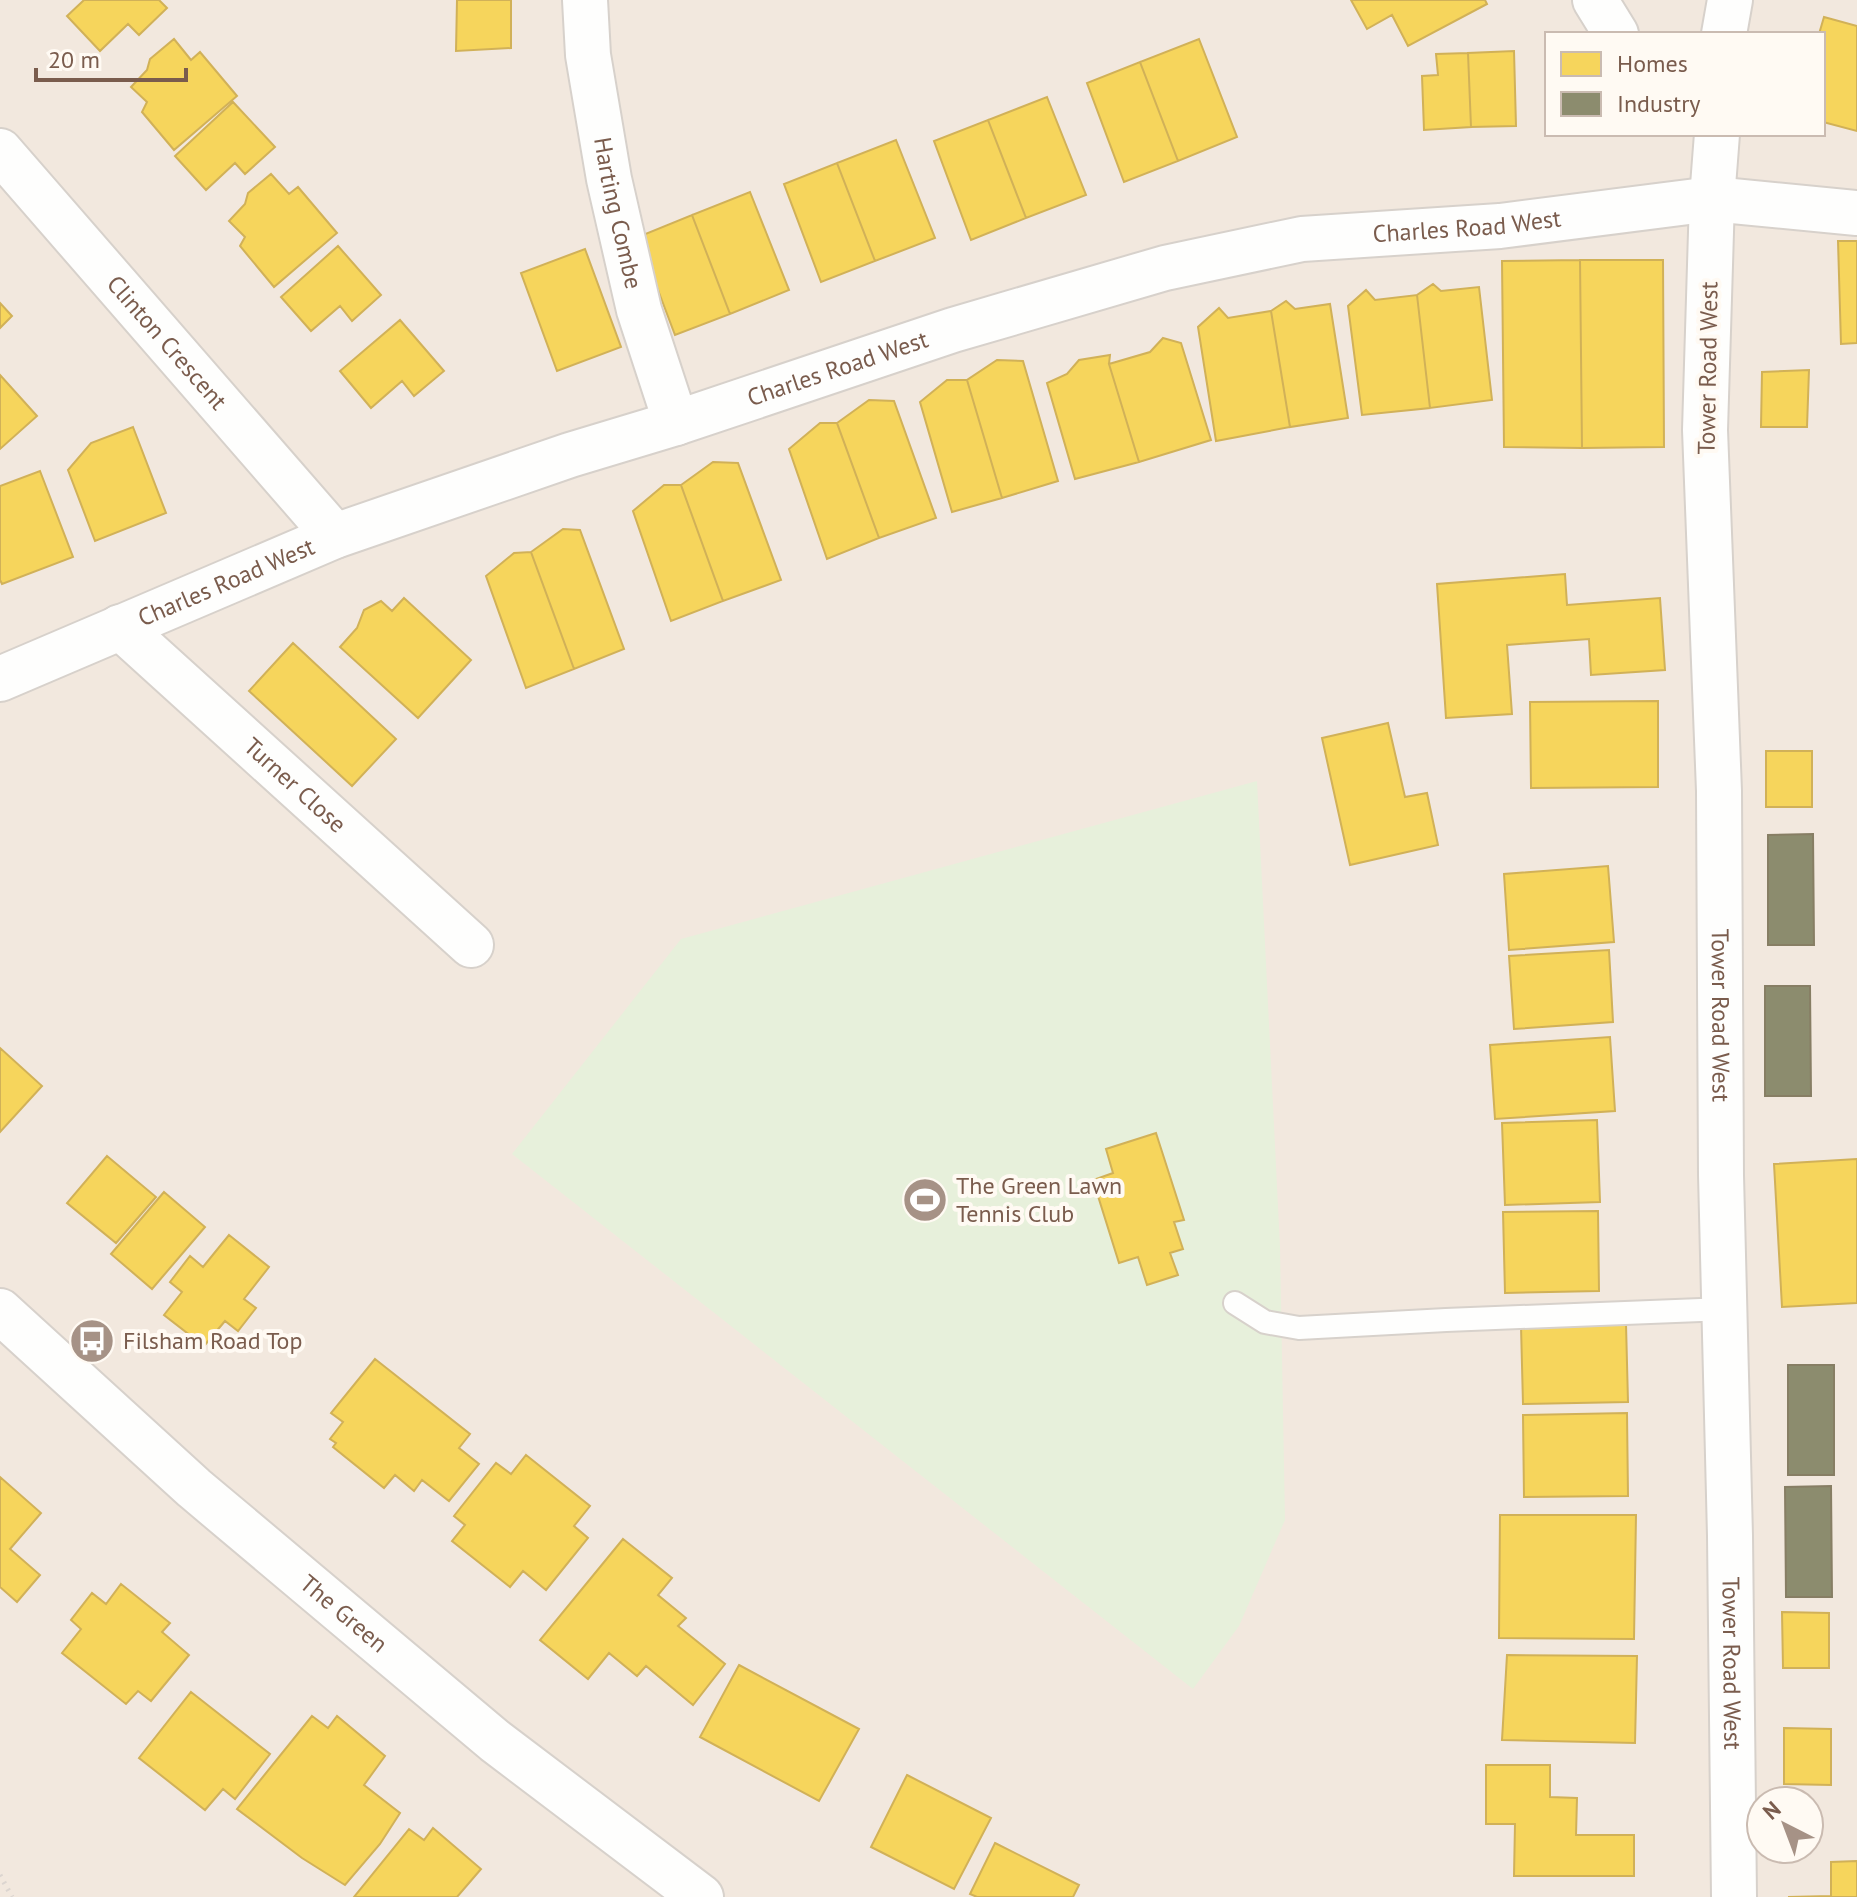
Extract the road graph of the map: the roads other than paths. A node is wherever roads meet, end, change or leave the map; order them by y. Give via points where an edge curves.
1 (585, 0) edge
2 (1595, 0) edge
3 (1730, 0) edge
4 (1615, 32) edge
5 (1724, 32) edge
6 (1717, 136) edge
7 (0, 151) edge
8 (1712, 199) junction
9 (1857, 213) edge
10 (676, 423) junction
11 (335, 536) junction
12 (120, 627) junction
13 (0, 679) edge
14 (471, 945) dead end
15 (1235, 1303) dead end
16 (1726, 1309) junction
17 (0, 1311) edge
18 (701, 1897) edge
19 (1734, 1897) edge

1 - 10 street, Harting Combe via 588,55 609,179 639,310
2 - 4 street
3 - 5 street
6 - 8 street, Tower Road West
7 - 11 street, Clinton Crescent
8 - 9 street, Charles Road West
8 - 10 street, Charles Road West via 1500,226 1302,239 1165,268 953,330
8 - 16 street, Tower Road West via 1705,430 1719,791
10 - 11 street, Charles Road West
11 - 12 street, Charles Road West
12 - 13 street, Charles Road West
12 - 14 street, Turner Close
15 - 16 lane via 1265,1322 1299,1328
16 - 19 street, Tower Road West
17 - 18 street, The Green via 194,1488 459,1711

